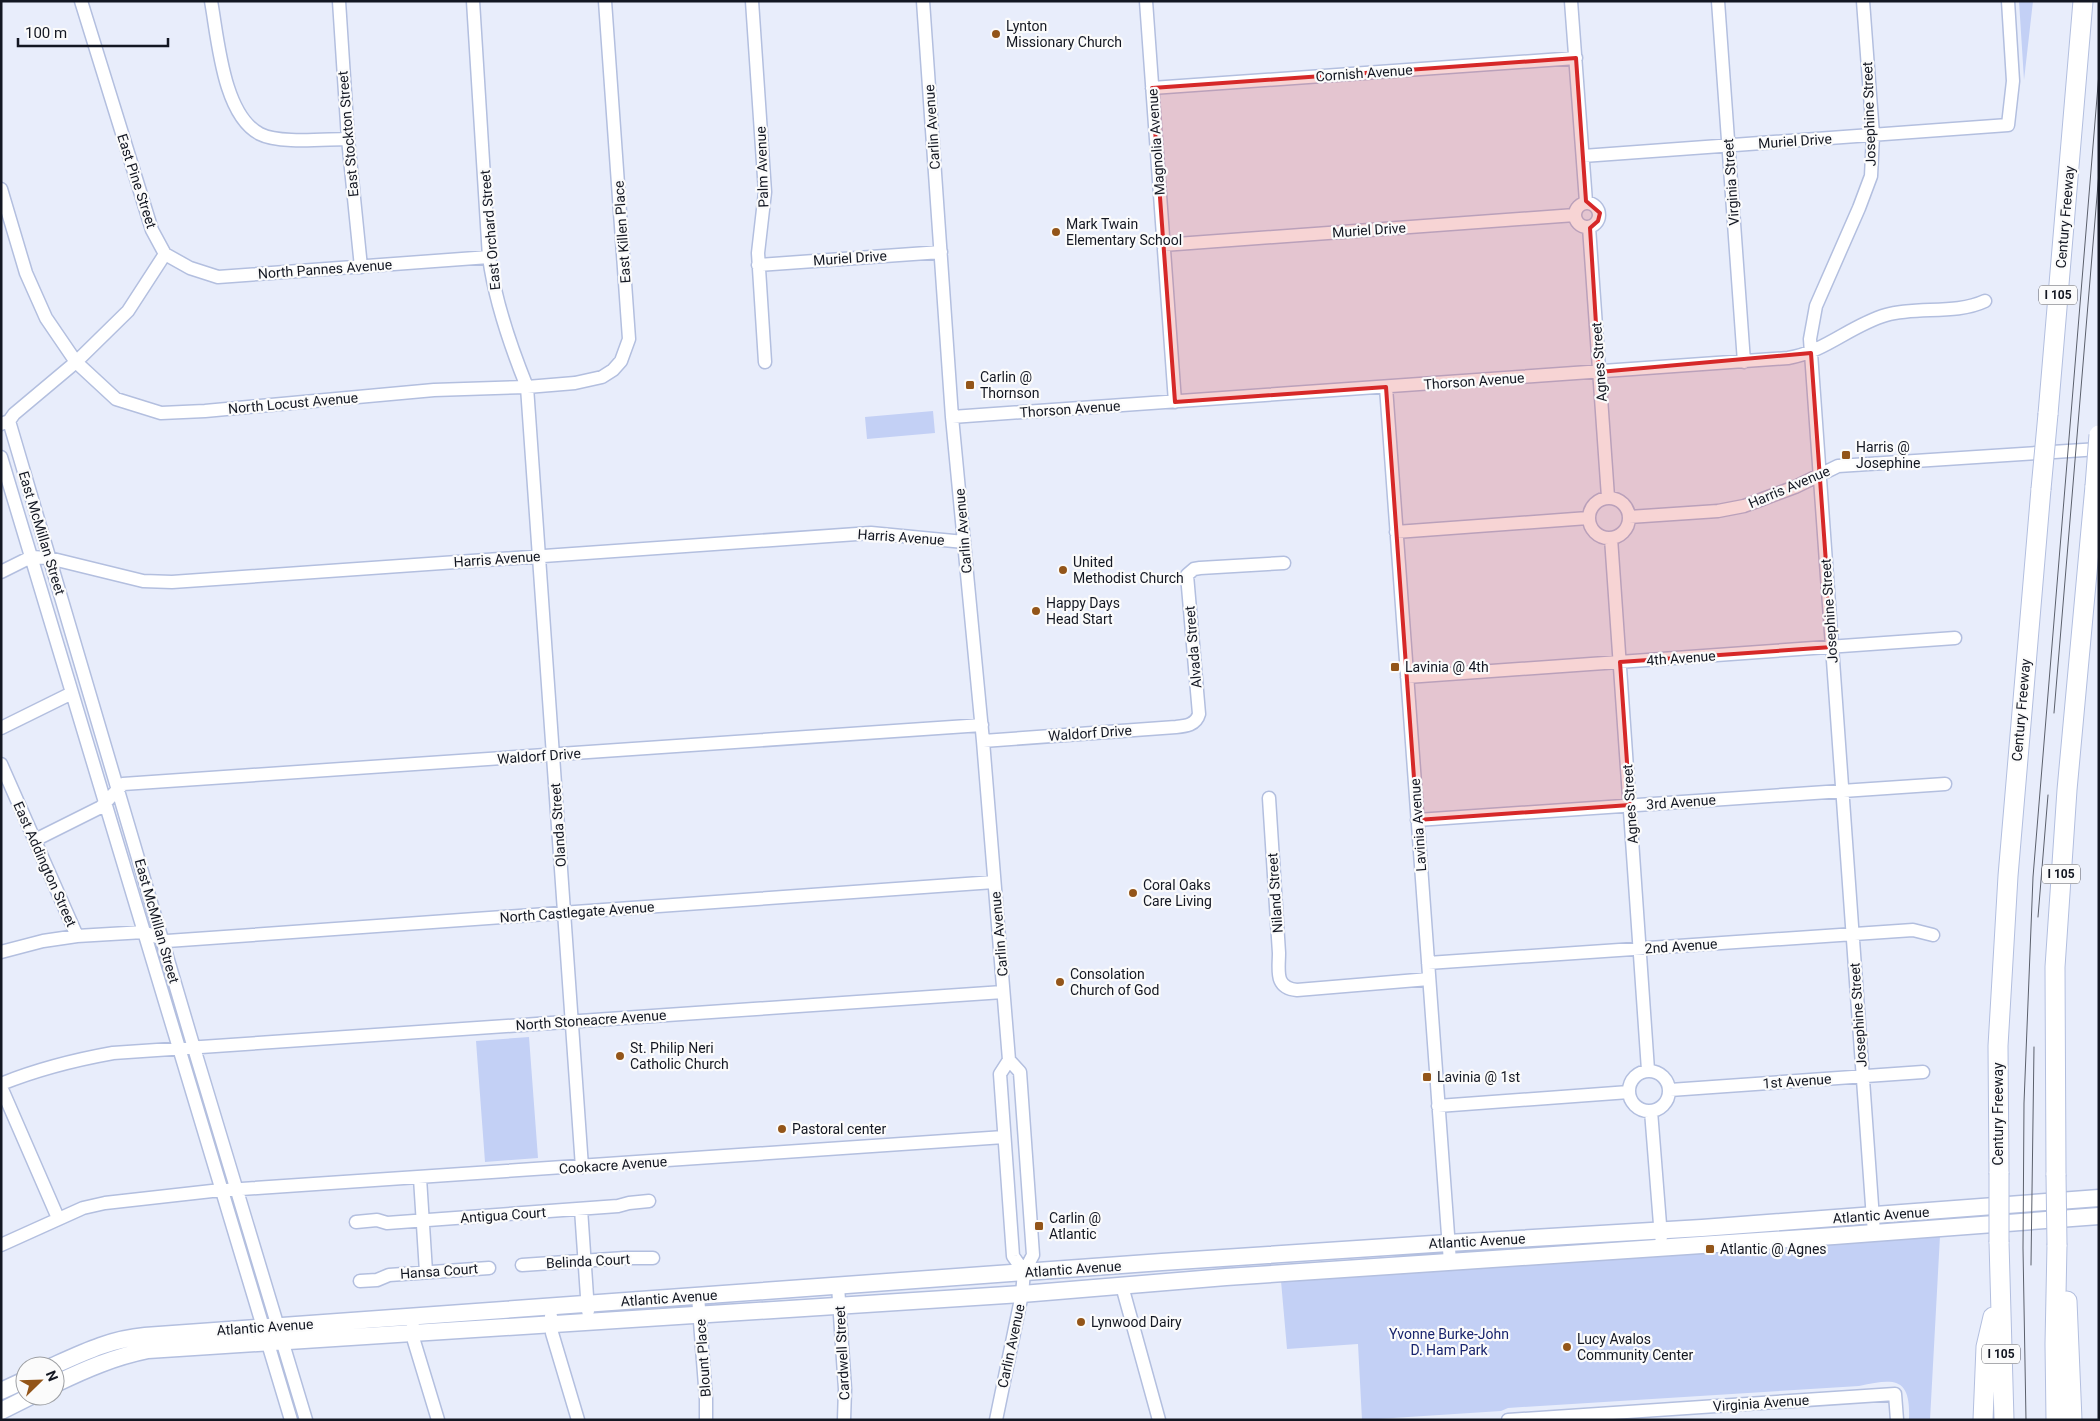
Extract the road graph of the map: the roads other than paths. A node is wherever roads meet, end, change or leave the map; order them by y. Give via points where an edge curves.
1 (81, 1) edge
2 (211, 1) edge
3 (339, 1) edge
4 (473, 1) edge
5 (605, 1) edge
6 (752, 1) edge
7 (923, 1) edge
8 (1146, 1) edge
9 (1571, 1) edge
10 (1718, 1) edge
11 (1864, 1) edge
12 (2008, 1) edge
13 (2084, 1) edge
14 (1576, 58) junction
15 (1152, 88) junction
16 (1873, 135) junction
17 (348, 139) junction
18 (1728, 145) junction
19 (1583, 156) junction
20 (1, 189) edge
21 (1586, 202) junction
22 (1575, 215) junction
23 (1590, 227) junction
24 (1164, 245) junction
25 (941, 252) junction
26 (164, 254) junction
27 (489, 257) junction
28 (758, 265) junction
29 (361, 267) junction
30 (1985, 301) dead end
31 (1811, 353) junction
32 (76, 362) junction
33 (764, 362) dead end
34 (1744, 362) junction
35 (1599, 372) junction
36 (528, 387) junction
37 (1386, 387) junction
38 (1175, 402) junction
39 (952, 417) junction
40 (5, 423) edge
41 (2099, 435) edge
42 (2099, 449) edge
43 (531, 453) joint
44 (1, 457) edge
45 (1820, 476) junction
46 (1608, 497) junction
47 (1629, 517) junction
48 (1588, 518) junction
49 (1396, 532) junction
50 (1611, 538) junction
51 (964, 542) junction
52 (538, 556) junction
53 (31, 557) junction
54 (49, 558) junction
55 (1284, 563) dead end
56 (1, 572) edge
57 (1955, 638) dead end
58 (1832, 647) junction
59 (1620, 662) junction
60 (1407, 677) junction
61 (72, 693) junction
62 (1195, 722) joint
63 (982, 725) junction
64 (1, 728) edge
65 (983, 741) junction
66 (553, 755) junction
67 (1, 764) edge
68 (1945, 784) dead end
69 (118, 789) junction
70 (1842, 791) junction
71 (1269, 798) dead end
72 (105, 802) junction
73 (1630, 805) junction
74 (1418, 820) junction
75 (35, 840) junction
76 (994, 882) junction
77 (564, 913) junction
78 (144, 932) junction
79 (1852, 934) junction
80 (1933, 935) dead end
81 (77, 936) junction
82 (161, 938) junction
83 (1640, 948) junction
84 (1, 952) edge
85 (1428, 963) junction
86 (1429, 979) junction
87 (1003, 992) junction
88 (572, 1022) junction
89 (194, 1048) junction
90 (179, 1049) junction
91 (1009, 1060) junction
92 (1648, 1070) junction
93 (1923, 1072) dead end
94 (1862, 1076) junction
95 (1, 1085) edge
96 (1670, 1090) junction
97 (1629, 1092) junction
98 (1438, 1106) junction
99 (1651, 1111) junction
100 (1004, 1137) junction
101 (582, 1167) junction
102 (420, 1178) junction
103 (236, 1190) junction
104 (222, 1191) junction
105 (2099, 1198) edge
106 (649, 1201) dead end
107 (581, 1209) junction
108 (1872, 1216) junction
109 (2099, 1216) edge
110 (58, 1218) junction
111 (423, 1220) junction
112 (356, 1222) dead end
113 (1874, 1233) junction
114 (1661, 1239) junction
115 (1448, 1243) junction
116 (1, 1245) edge
117 (2057, 1251) junction
118 (654, 1258) dead end
119 (585, 1261) junction
120 (1450, 1262) junction
121 (522, 1265) dead end
122 (488, 1268) dead end
123 (426, 1272) junction
124 (1024, 1272) junction
125 (360, 1281) dead end
126 (838, 1286) junction
127 (1122, 1286) junction
128 (1999, 1289) junction
129 (1022, 1294) junction
130 (698, 1296) junction
131 (588, 1304) junction
132 (550, 1306) junction
133 (839, 1306) junction
134 (700, 1315) junction
135 (412, 1316) junction
136 (589, 1322) junction
137 (552, 1324) junction
138 (270, 1326) junction
139 (413, 1333) junction
140 (275, 1342) junction
141 (65, 1360) edge
142 (65, 1379) edge
143 (15, 1385) edge
144 (1, 1391) edge
145 (15, 1404) edge
146 (1, 1411) edge
147 (1527, 1419) edge
148 (291, 1420) edge
149 (306, 1420) edge
150 (438, 1420) edge
151 (578, 1420) edge
152 (706, 1420) edge
153 (844, 1420) edge
154 (996, 1420) edge
155 (1159, 1420) edge
156 (1508, 1420) edge
157 (1897, 1420) edge
158 (1983, 1420) edge
159 (2004, 1420) edge
160 (2056, 1420) edge
161 (2072, 1420) edge

1 - 26 street, East Pine Street via 152,230
2 - 17 street via 228,90 241,118 260,134 285,139
3 - 17 street, East Stockton Street
4 - 27 street, East Orchard Street
5 - 36 street, East Killen Place via 629,339 621,361 602,377
6 - 28 street, Palm Avenue via 765,192
7 - 25 street, Carlin Avenue
8 - 15 street, Magnolia Avenue
9 - 14 street
10 - 18 street, Virginia Street
11 - 16 street, Josephine Street
12 - 16 street, Muriel Drive via 2013,81 2008,125
13 - 128 highway, Century Freeway / I 105, bridge via 2008,876 1998,1046
14 - 15 street, Cornish Avenue
14 - 19 street
15 - 24 street, Magnolia Avenue
16 - 18 street, Muriel Drive
16 - 31 street, Josephine Street via 1871,176 1816,306 1810,333
17 - 29 street, East Stockton Street
18 - 19 street, Muriel Drive
18 - 34 street, Virginia Street
19 - 21 street
20 - 32 street via 26,273 46,318
21 - 22 street via 1577,208
21 - 23 street via 1596,206 1600,213 1598,221
22 - 23 street via 1580,224
22 - 24 street, Muriel Drive
23 - 35 street, Agnes Street
24 - 38 street, Magnolia Avenue
25 - 28 street, Muriel Drive
25 - 39 street, Carlin Avenue
26 - 29 street, North Pannes Avenue via 190,268 218,277
26 - 32 street via 128,311
27 - 29 street, North Pannes Avenue
27 - 36 street, East Orchard Street via 500,313
28 - 33 street, Palm Avenue
30 - 31 street, Thorson Avenue via 1971,306 1883,316
31 - 34 street, Thorson Avenue
31 - 45 street, Josephine Street
32 - 36 street, North Locust Avenue via 116,399 161,413 434,390
32 - 40 street, East McMillan Street
34 - 35 street, Thorson Avenue
35 - 37 street, Thorson Avenue
35 - 46 street, Agnes Street
36 - 43 street, East Orchard Street
37 - 38 street, Thorson Avenue
37 - 49 street, Lavinia Avenue
38 - 39 street, Thorson Avenue
39 - 51 street, Carlin Avenue
40 - 54 street, East McMillan Street
41 - 117 highway, I 105, bridge via 2067,790 2056,967
42 - 45 street, Harris Avenue via 1838,466
43 - 52 street, Olanda Street
44 - 53 street, East McMillan Street
45 - 47 street, Harris Avenue via 1744,506 1718,511
45 - 58 street, Josephine Street
46 - 47 street via 1620,500
46 - 48 street via 1601,498 1592,506
47 - 50 street via 1622,533
48 - 49 street
48 - 50 street via 1599,536
49 - 60 street, Lavinia Avenue
50 - 59 street, Agnes Street
51 - 52 street, Harris Avenue via 871,533
51 - 63 street, Carlin Avenue
52 - 54 street, Harris Avenue via 158,582
52 - 66 street, Olanda Street
53 - 54 street, Harris Avenue
53 - 56 street
53 - 61 street, East McMillan Street
54 - 69 street, East McMillan Street
55 - 62 street, Alvada Street via 1200,568 1190,572 1186,580 1199,714
57 - 58 street, 4th Avenue
58 - 59 street, 4th Avenue
58 - 70 street, Josephine Street
59 - 60 street, 4th Avenue
59 - 73 street, Agnes Street
60 - 74 street, Lavinia Avenue
61 - 64 street
61 - 72 street, East McMillan Street
62 - 65 street, Waldorf Drive via 1176,727
63 - 65 street, Carlin Avenue
63 - 66 street, Waldorf Drive
65 - 76 street, Carlin Avenue
66 - 69 street, Waldorf Drive via 123,784
66 - 77 street, Olanda Street
67 - 75 street, East Addington Street
68 - 70 street, 3rd Avenue
69 - 72 street, Waldorf Drive
69 - 82 street, East McMillan Street
70 - 73 street, 3rd Avenue
70 - 79 street, Josephine Street
71 - 86 street, Niland Street via 1279,975 1284,986 1297,990
72 - 75 street, Waldorf Drive
72 - 78 street, East McMillan Street
73 - 74 street, 3rd Avenue
73 - 83 street, Agnes Street
74 - 85 street, Lavinia Avenue
75 - 81 street, East Addington Street
76 - 77 street, North Castlegate Avenue
76 - 87 street, Carlin Avenue
77 - 82 street, North Castlegate Avenue via 167,941
77 - 88 street, Olanda Street
78 - 81 street
78 - 82 street, North Castlegate Avenue
78 - 90 street, East McMillan Street
79 - 80 street, 2nd Avenue via 1913,930
79 - 83 street, 2nd Avenue
79 - 94 street, Josephine Street
81 - 84 street
82 - 89 street, East McMillan Street
83 - 85 street, 2nd Avenue
83 - 92 street, Agnes Street
85 - 86 street, Lavinia Avenue
86 - 98 street, Lavinia Avenue
87 - 88 street, North Stoneacre Avenue
87 - 91 street, Carlin Avenue
88 - 89 street, North Stoneacre Avenue
88 - 101 street, Olanda Street
89 - 90 street, North Stoneacre Avenue
89 - 103 street, East McMillan Street
90 - 95 street, North Stoneacre Avenue via 113,1053 71,1060
90 - 104 street, East McMillan Street
91 - 100 street, Carlin Avenue via 1000,1074
91 - 124 street, Carlin Avenue via 1020,1072 1033,1255
92 - 96 street via 1665,1077
92 - 97 street via 1633,1078
93 - 94 street, 1st Avenue
94 - 96 street, 1st Avenue
94 - 108 street, Josephine Street
95 - 110 street
96 - 99 street via 1666,1103
97 - 98 street
97 - 99 street via 1636,1106
98 - 115 street, Lavinia Avenue
99 - 114 street
100 - 101 street, Cookacre Avenue
100 - 124 street, Carlin Avenue via 1013,1256
101 - 102 street, Cookacre Avenue
102 - 103 street, Cookacre Avenue
102 - 111 street
103 - 104 street, Cookacre Avenue
103 - 138 street, East McMillan Street
104 - 110 street, Cookacre Avenue via 105,1203
104 - 138 street, East McMillan Street
105 - 108 main road, Atlantic Avenue
106 - 107 street, Antigua Court
107 - 111 street, Antigua Court
107 - 119 street
108 - 113 street, Josephine Street
108 - 114 main road, Atlantic Avenue
109 - 113 main road, Atlantic Avenue
110 - 116 street, Cookacre Avenue
111 - 112 street, Antigua Court
111 - 123 street
113 - 114 main road, Atlantic Avenue
114 - 115 main road, Atlantic Avenue
114 - 120 main road, Atlantic Avenue
115 - 120 street, Lavinia Avenue
115 - 124 main road, Atlantic Avenue
117 - 160 highway, I 105
117 - 161 highway via 2067,1297
118 - 119 street, Belinda Court
119 - 121 street, Belinda Court
119 - 131 street
120 - 127 main road, Atlantic Avenue
122 - 123 street, Hansa Court
123 - 125 street, Hansa Court
124 - 126 main road, Atlantic Avenue
124 - 129 street, Carlin Avenue
126 - 130 main road, Atlantic Avenue
126 - 133 street, Cardwell Street
127 - 129 main road, Atlantic Avenue
127 - 155 street
128 - 158 highway via 1986,1347
128 - 159 highway, Century Freeway / I 105
129 - 133 main road, Atlantic Avenue
129 - 154 street, Carlin Avenue
130 - 131 main road, Atlantic Avenue
130 - 134 street, Blount Place
131 - 132 main road, Atlantic Avenue
131 - 136 street
132 - 135 main road, Atlantic Avenue
132 - 137 street
133 - 134 main road, Atlantic Avenue
133 - 153 street, Cardwell Street
134 - 136 main road, Atlantic Avenue
134 - 152 street, Blount Place
135 - 138 main road, Atlantic Avenue
135 - 139 street
136 - 137 main road, Atlantic Avenue
137 - 139 main road, Atlantic Avenue
137 - 151 street
138 - 140 street, East McMillan Street
138 - 141 main road, Atlantic Avenue via 122,1339 95,1346
139 - 140 main road, Atlantic Avenue
139 - 150 street
140 - 142 main road, Atlantic Avenue via 125,1354
140 - 148 street, East McMillan Street
140 - 149 street, East McMillan Street
143 - 144 main road
145 - 146 main road
147 - 156 street, Virginia Avenue
147 - 157 street, Virginia Avenue via 1895,1394

